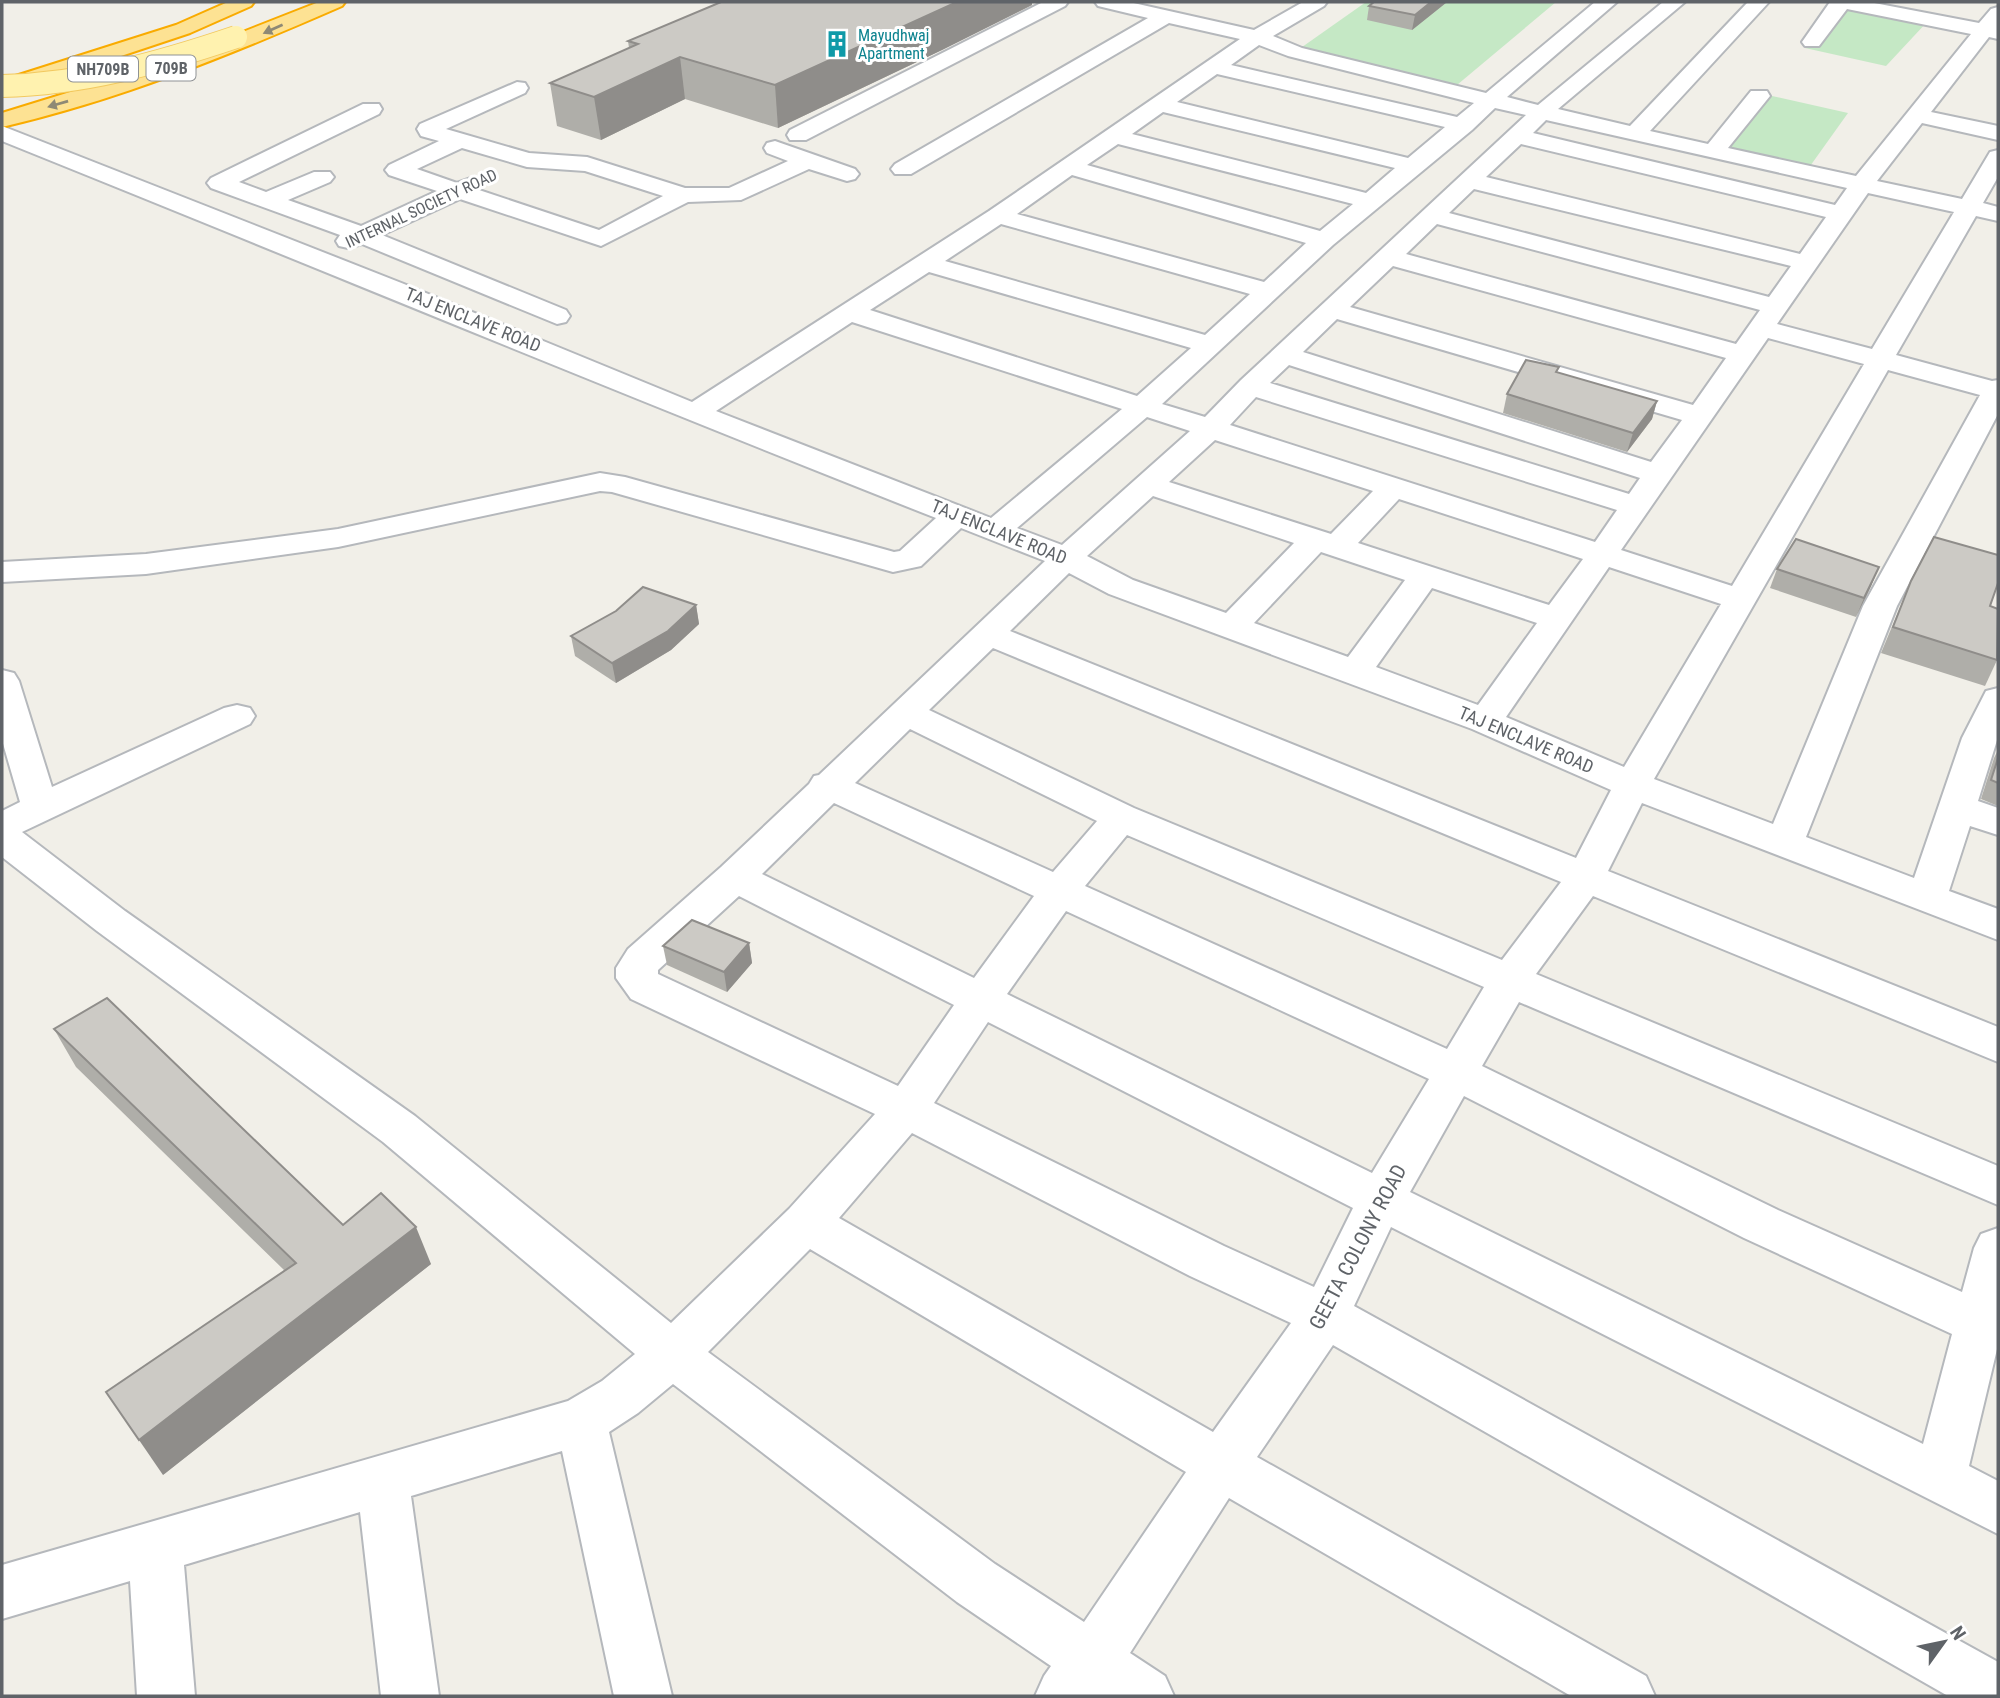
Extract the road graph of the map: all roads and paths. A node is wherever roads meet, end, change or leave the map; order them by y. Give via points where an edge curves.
1 (244, 2) edge
2 (290, 2) edge
3 (335, 2) edge
4 (1058, 2) edge
5 (1105, 2) edge
6 (1317, 2) edge
7 (1607, 2) edge
8 (1675, 2) edge
9 (1759, 2) edge
10 (1842, 2) edge
11 (1172, 18) junction
12 (1994, 26) edge
13 (236, 37) dead end
14 (1257, 37) junction
15 (1812, 42) dead end
16 (1214, 67) junction
17 (2, 87) edge
18 (517, 88) dead end
19 (1759, 96) dead end
20 (1493, 101) junction
21 (2, 102) edge
22 (1159, 104) junction
23 (371, 109) dead end
24 (1542, 112) junction
25 (1918, 116) junction
26 (2, 120) edge
27 (1464, 125) junction
28 (2, 133) edge
29 (1998, 133) edge
30 (1635, 134) junction
31 (798, 135) dead end
32 (1114, 136) junction
33 (1517, 136) junction
34 (462, 139) junction
35 (775, 148) dead end
36 (1713, 152) junction
37 (1998, 157) edge
38 (527, 160) junction
39 (808, 161) junction
40 (1413, 166) junction
41 (1068, 167) junction
42 (904, 169) dead end
43 (1480, 173) junction
44 (847, 174) dead end
45 (322, 177) dead end
46 (1862, 184) junction
47 (458, 191) junction
48 (683, 195) junction
49 (268, 200) junction
50 (1371, 201) junction
51 (1966, 207) junction
52 (1842, 214) junction
53 (1998, 214) edge
54 (998, 216) junction
55 (1433, 216) junction
56 (362, 235) junction
57 (1324, 240) junction
58 (1815, 253) junction
59 (314, 257) junction
60 (1391, 257) junction
61 (924, 263) junction
62 (1269, 291) junction
63 (1333, 310) junction
64 (848, 312) junction
65 (557, 316) dead end
66 (1770, 318) junction
67 (1211, 345) junction
68 (1285, 355) junction
69 (1744, 355) junction
70 (1879, 359) junction
71 (1251, 386) junction
72 (1997, 389) edge
73 (1142, 407) junction
74 (694, 413) junction
75 (1701, 416) junction
76 (1210, 429) junction
77 (1660, 475) junction
78 (1146, 484) junction
79 (1393, 488) junction
80 (1637, 506) junction
81 (958, 514) junction
82 (997, 529) junction
83 (1326, 543) junction
84 (1603, 555) junction
85 (1066, 558) junction
86 (2, 572) edge
87 (1425, 575) junction
88 (1740, 599) junction
89 (1558, 619) junction
90 (1232, 628) junction
91 (986, 633) junction
92 (1355, 671) junction
93 (2, 681) edge
94 (1998, 699) edge
95 (906, 713) junction
96 (237, 716) dead end
97 (1485, 721) junction
98 (1989, 741) edge
99 (827, 785) junction
100 (1632, 785) junction
101 (40, 808) junction
102 (1959, 808) junction
103 (1121, 817) junction
104 (1998, 822) edge
105 (2, 826) edge
106 (2, 837) edge
107 (1784, 843) junction
108 (735, 877) junction
109 (1585, 878) junction
110 (1060, 890) junction
111 (1927, 897) junction
112 (1998, 925) edge
113 (1510, 980) junction
114 (980, 1000) junction
115 (1998, 1045) edge
116 (1457, 1073) junction
117 (906, 1110) junction
118 (1998, 1186) edge
119 (1380, 1201) junction
120 (806, 1223) junction
121 (1998, 1248) edge
122 (1325, 1315) junction
123 (1979, 1323) junction
124 (673, 1354) junction
125 (581, 1421) junction
126 (1221, 1465) junction
127 (1940, 1477) junction
128 (382, 1479) junction
129 (1998, 1508) edge
130 (155, 1547) junction
131 (2, 1592) edge
132 (1078, 1679) edge
133 (1998, 1693) edge
134 (166, 1696) edge
135 (410, 1696) edge
136 (643, 1696) edge
137 (1145, 1696) edge
138 (1626, 1696) edge

1 - 17 highway, NH709B via 183,29
2 - 21 highway, NH709B
3 -> 26 highway, 709B via 232,47
4 - 31 street
5 - 11 street
6 - 14 street
7 - 20 street
8 - 24 street
9 - 30 street
10 - 12 street
10 - 15 street
11 - 14 street
11 - 42 street
12 - 25 street
13 - 17 main road, bridge via 117,75
14 - 16 street
14 - 20 street via 1295,52
16 - 22 street
16 - 27 street
18 - 34 street, INTERNAL SOCIETY ROAD via 428,129
19 - 36 street
20 - 24 street
20 - 27 street
22 - 32 street
22 - 40 street
23 - 49 street via 219,182
24 - 30 street
24 - 33 street
25 - 29 street
25 - 46 street
27 - 40 street
28 - 59 street, TAJ ENCLAVE ROAD
30 - 36 street
32 - 41 street
32 - 50 street
33 - 43 street
33 - 52 street
34 - 38 street, INTERNAL SOCIETY ROAD
34 - 47 street via 397,170
35 - 39 street
36 - 46 street
37 - 51 street, GEETA COLONY ROAD
38 - 47 street, INTERNAL SOCIETY ROAD
38 - 48 street, INTERNAL SOCIETY ROAD via 587,164
39 - 44 street
39 - 48 street via 733,195
40 - 50 street
41 - 54 street
41 - 57 street
43 - 55 street
43 - 58 street
45 - 49 street
46 - 51 street
46 - 52 street
47 - 48 street via 601,239
47 - 56 street, INTERNAL SOCIETY ROAD
49 - 56 street
50 - 57 street
51 - 53 street
51 - 70 street, GEETA COLONY ROAD
52 - 58 street
54 - 61 street
54 - 62 street
55 - 60 street
55 - 66 street
56 - 59 street, INTERNAL SOCIETY ROAD
56 - 65 street
57 - 62 street
58 - 66 street
59 - 74 street, TAJ ENCLAVE ROAD
60 - 63 street
60 - 69 street
61 - 64 street
61 - 67 street
62 - 67 street
63 - 68 street
63 - 75 street
64 - 73 street
64 - 74 street
66 - 69 street
66 - 70 street
67 - 73 street
68 - 71 street
68 - 77 street
69 - 75 street
70 - 72 street
70 - 88 street, GEETA COLONY ROAD
71 - 76 street
71 - 80 street
72 - 107 street via 1880,606
73 - 76 street
73 - 82 street
74 - 81 street, TAJ ENCLAVE ROAD
75 - 77 street
76 - 78 street
76 - 79 street
77 - 80 street
78 - 83 street
78 - 85 street
79 - 83 street
79 - 84 street
80 - 84 street
81 - 82 street, TAJ ENCLAVE ROAD
81 - 86 street via 910,559 893,562 600,482 338,538 146,565
82 - 85 street, TAJ ENCLAVE ROAD
83 - 87 street
83 - 90 street
84 - 88 street
84 - 89 street
85 - 90 street, TAJ ENCLAVE ROAD via 1121,587
85 - 91 street
87 - 89 street
87 - 92 street
88 - 100 street, GEETA COLONY ROAD
89 - 97 street
90 - 92 street, TAJ ENCLAVE ROAD
91 - 95 street
91 - 109 street
92 - 97 street, TAJ ENCLAVE ROAD
93 - 101 street
94 - 98 street
95 - 99 street
95 - 103 street
96 - 101 street
97 - 100 street, TAJ ENCLAVE ROAD
98 - 102 street
99 - 108 street
99 - 110 street
100 - 107 street, TAJ ENCLAVE ROAD
100 - 109 street, GEETA COLONY ROAD
101 - 105 street
102 - 104 street
102 - 111 street
103 - 110 street
103 - 113 street
106 - 124 street via 399,1129
107 - 111 street, TAJ ENCLAVE ROAD
108 - 114 street
108 - 117 street via 642,960 637,978 646,988
109 - 113 street, GEETA COLONY ROAD
109 - 115 street
110 - 114 street
110 - 116 street
111 - 112 street, TAJ ENCLAVE ROAD
113 - 116 street, GEETA COLONY ROAD
113 - 118 street
114 - 117 street
114 - 119 street
116 - 119 street, GEETA COLONY ROAD
116 - 123 street via 1761,1224
117 - 120 street
117 - 122 street
119 - 122 street, GEETA COLONY ROAD
119 - 127 street
120 - 124 street
120 - 126 street
121 - 123 street
122 - 126 street, GEETA COLONY ROAD
122 - 133 street
123 - 127 street
124 - 125 street via 620,1397
124 - 132 street via 976,1584
125 - 128 street
125 - 136 street
126 - 132 street, GEETA COLONY ROAD
126 - 138 street
127 - 129 street
128 - 130 street
128 - 135 street
130 - 131 street
130 - 134 street
132 - 137 street

